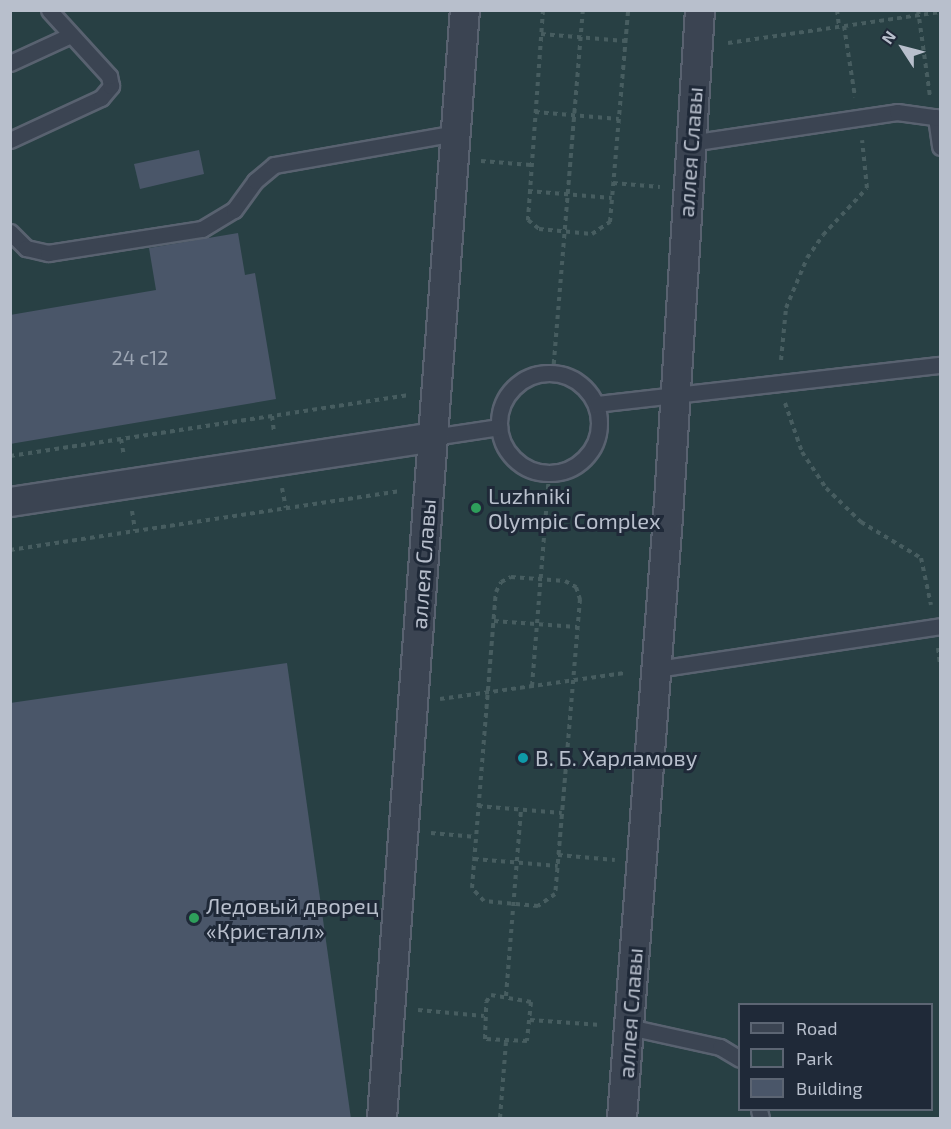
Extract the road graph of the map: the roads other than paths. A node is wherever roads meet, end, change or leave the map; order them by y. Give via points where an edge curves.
1 (49, 10) edge
2 (465, 10) edge
3 (700, 10) edge
4 (71, 35) junction
5 (10, 63) edge
6 (936, 117) edge
7 (10, 140) edge
8 (690, 143) junction
9 (455, 146) junction
10 (940, 147) edge
11 (10, 232) edge
12 (940, 365) edge
13 (675, 396) junction
14 (596, 404) junction
15 (499, 427) junction
16 (433, 437) junction
17 (10, 502) edge
18 (940, 626) edge
19 (657, 669) junction
20 (629, 1027) junction
21 (738, 1058) edge
22 (382, 1119) edge
23 (622, 1119) edge

1 - 4 lane
2 - 9 street, аллея Славы
3 - 8 street, аллея Славы
4 - 5 lane
4 - 7 lane via 109,76 109,91
6 - 8 lane via 897,112
6 - 10 lane
8 - 13 street, аллея Славы
9 - 11 lane via 274,165 255,181 234,210 202,230 48,253 26,248
9 - 16 street, аллея Славы
12 - 13 lane
13 - 14 lane
13 - 19 street, аллея Славы
14 - 15 lane via 579,383 553,373 525,379 505,399
14 - 15 lane via 599,418 594,445 576,466 549,474 531,470 515,460 504,445
15 - 16 lane
16 - 17 street
16 - 22 street, аллея Славы
18 - 19 lane
19 - 20 street, аллея Славы
20 - 21 lane via 720,1047
20 - 23 street, аллея Славы

